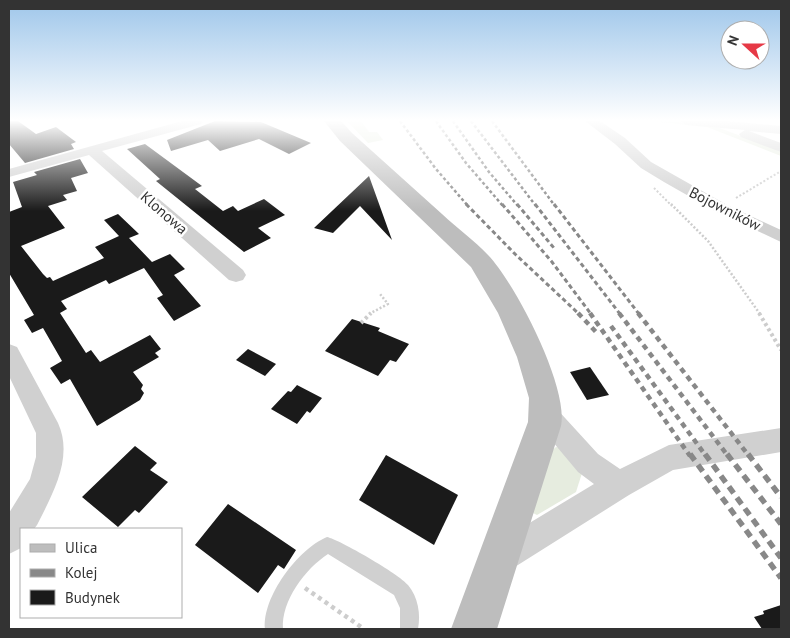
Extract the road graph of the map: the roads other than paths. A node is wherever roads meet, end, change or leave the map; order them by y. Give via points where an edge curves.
1 (89, 151) edge
2 (93, 151) edge
3 (361, 151) edge
4 (630, 151) edge
5 (9, 173) edge
6 (781, 237) edge
7 (236, 275) dead end
8 (9, 353) edge
9 (546, 415) junction
10 (781, 440) edge
11 (619, 484) junction
12 (9, 539) edge
13 (499, 559) junction
14 (274, 629) edge
15 (409, 629) edge
16 (474, 629) edge

1 - 5 street
2 - 7 street, Klonowa
3 - 9 street via 480,261 492,278 536,366 543,387
4 - 6 street, Bojowników via 670,179
8 - 12 street via 49,432 50,457 42,484
9 - 11 street via 588,463
9 - 13 street
10 - 11 street via 669,458
11 - 13 street
13 - 16 street
14 - 15 lane via 276,609 293,580 305,561 327,545 400,588 410,608

